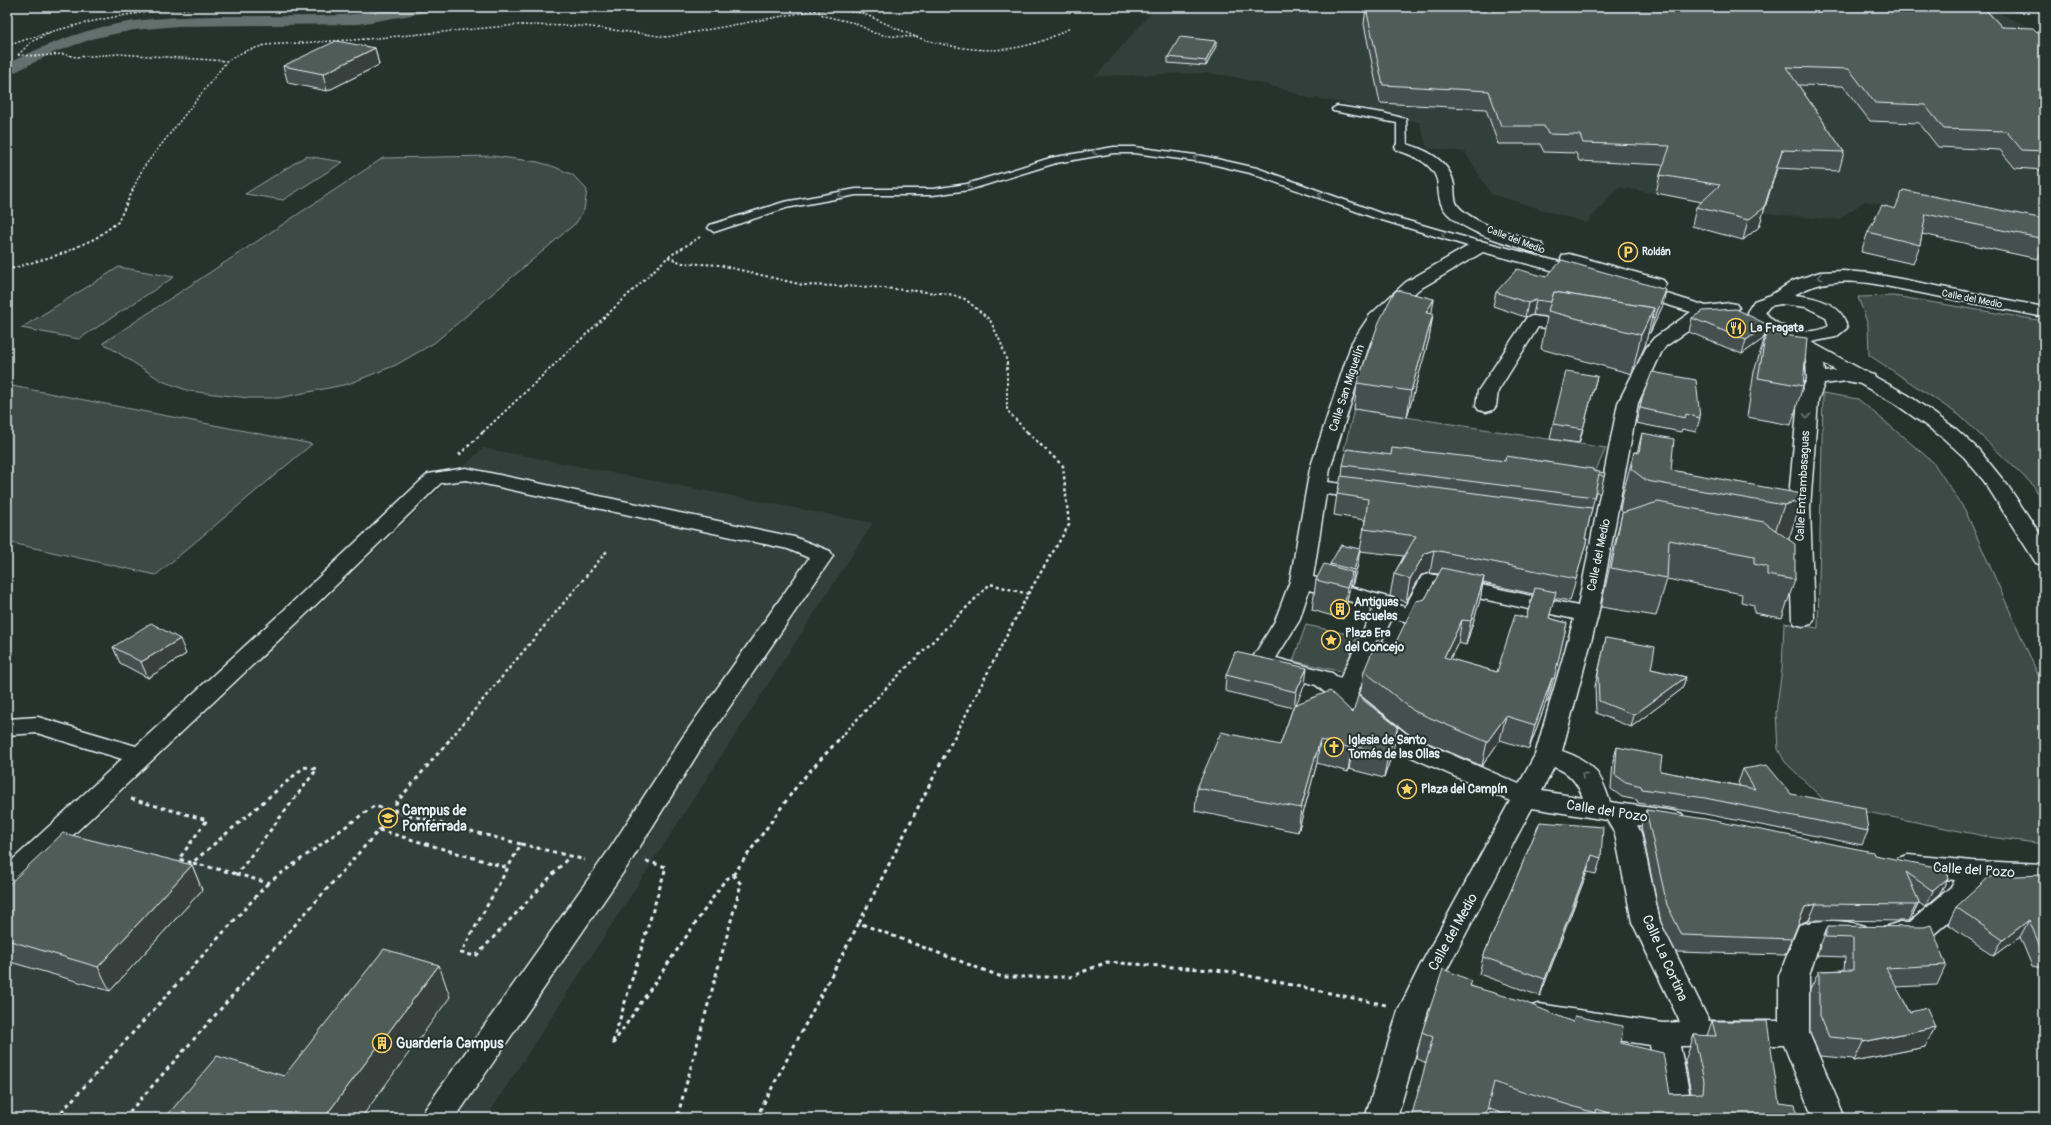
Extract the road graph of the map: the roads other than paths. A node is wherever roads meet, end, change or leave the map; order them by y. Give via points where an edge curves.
1 (1337, 109) dead end
2 (1402, 147) joint
3 (714, 228) road end
4 (1481, 246) junction
5 (1900, 285) junction
6 (1776, 299) junction
7 (1730, 308) junction
8 (1705, 311) junction
9 (1756, 312) junction
10 (1830, 312) junction
11 (2044, 312) edge
12 (1772, 327) junction
13 (1590, 330) edge
14 (1831, 333) junction
15 (1807, 349) junction
16 (1851, 367) junction
17 (1816, 379) junction
18 (1486, 406) dead end
19 (1316, 487) junction
20 (1385, 495) edge
21 (1746, 551) edge
22 (2044, 558) edge
23 (1800, 561) junction
24 (1301, 581) junction
25 (1385, 609) junction
26 (1587, 616) junction
27 (1803, 619) dead end
28 (1344, 696) junction
29 (7, 727) edge
30 (1548, 755) junction
31 (140, 756) junction
32 (1526, 798) junction
33 (1608, 811) junction
34 (1700, 824) edge
35 (1883, 861) edge
36 (1973, 871) junction
37 (2044, 874) edge
38 (7, 881) edge
39 (1430, 974) junction
40 (1458, 985) edge
41 (1514, 1007) edge
42 (1700, 1033) junction
43 (1794, 1033) junction
44 (1664, 1036) junction
45 (438, 1118) edge
46 (1381, 1118) edge
47 (1676, 1118) edge
48 (1829, 1118) edge

1 - 2 lane, Calle del Medio via 1402,121
2 - 7 street, Calle del Medio via 1414,150 1437,165 1444,174 1448,205 1471,223 1553,254 1646,280
4 -> 3 lane via 1376,216 1253,170 1203,159 1134,150 1114,150 1054,160 969,187 933,192 856,192 784,205
4 - 8 street
4 - 19 street, Calle San Miguelín via 1412,286 1376,319 1361,342
5 -> 6 street, Calle del Medio via 1870,278 1824,275 1789,290
5 - 10 street, Calle del Medio via 1860,282 1844,284 1833,289
5 - 11 street, Calle del Medio
6 - 9 street, Calle del Medio via 1760,304
6 - 10 street via 1810,303
7 - 8 street
7 - 9 street, Calle del Medio
8 - 26 street, Calle del Medio via 1652,341 1652,352 1628,403
9 - 12 street via 1763,322
10 - 14 street via 1839,322 1838,328
12 - 14 street via 1786,333 1807,336
12 - 15 street
13 - 18 street via 1533,321 1488,390
14 - 16 street
15 - 16 street
15 - 17 street, Calle Entrambasaguas via 1815,359
16 - 17 street via 1824,370
16 - 17 street via 1847,375
16 - 22 street via 1914,406 1971,454 2018,516
17 -> 23 street, Calle Entrambasaguas via 1808,400 1799,508
19 - 20 street
19 - 24 street, Calle San Miguelín
21 - 23 street
23 - 27 street, Calle Entrambasaguas
24 - 25 street via 1387,604
24 - 28 street via 1287,621 1262,662 1324,679
25 - 26 street via 1412,616 1430,581
25 - 28 street
26 - 30 street, Calle del Medio
28 - 32 street via 1400,742
29 - 31 street via 38,725
30 - 32 street, Calle del Medio
33 -> 30 street via 1591,782 1573,764
31 - 38 street
31 - 45 street via 435,478 466,474 794,544 822,556 691,744 621,854
32 - 33 street, Calle del Pozo
32 - 39 street, Calle del Medio
33 - 34 street, Calle del Pozo
33 - 42 street, Calle La Cortina via 1628,833 1646,922
35 - 36 street, Calle del Pozo
36 - 37 street, Calle del Pozo
36 - 43 street via 1963,893 1915,934 1809,933 1794,976
39 - 40 street
39 - 46 street, Calle del Medio via 1414,1011
41 - 44 street via 1535,1016
42 - 43 street
42 - 44 street
43 - 48 street
44 - 47 street

